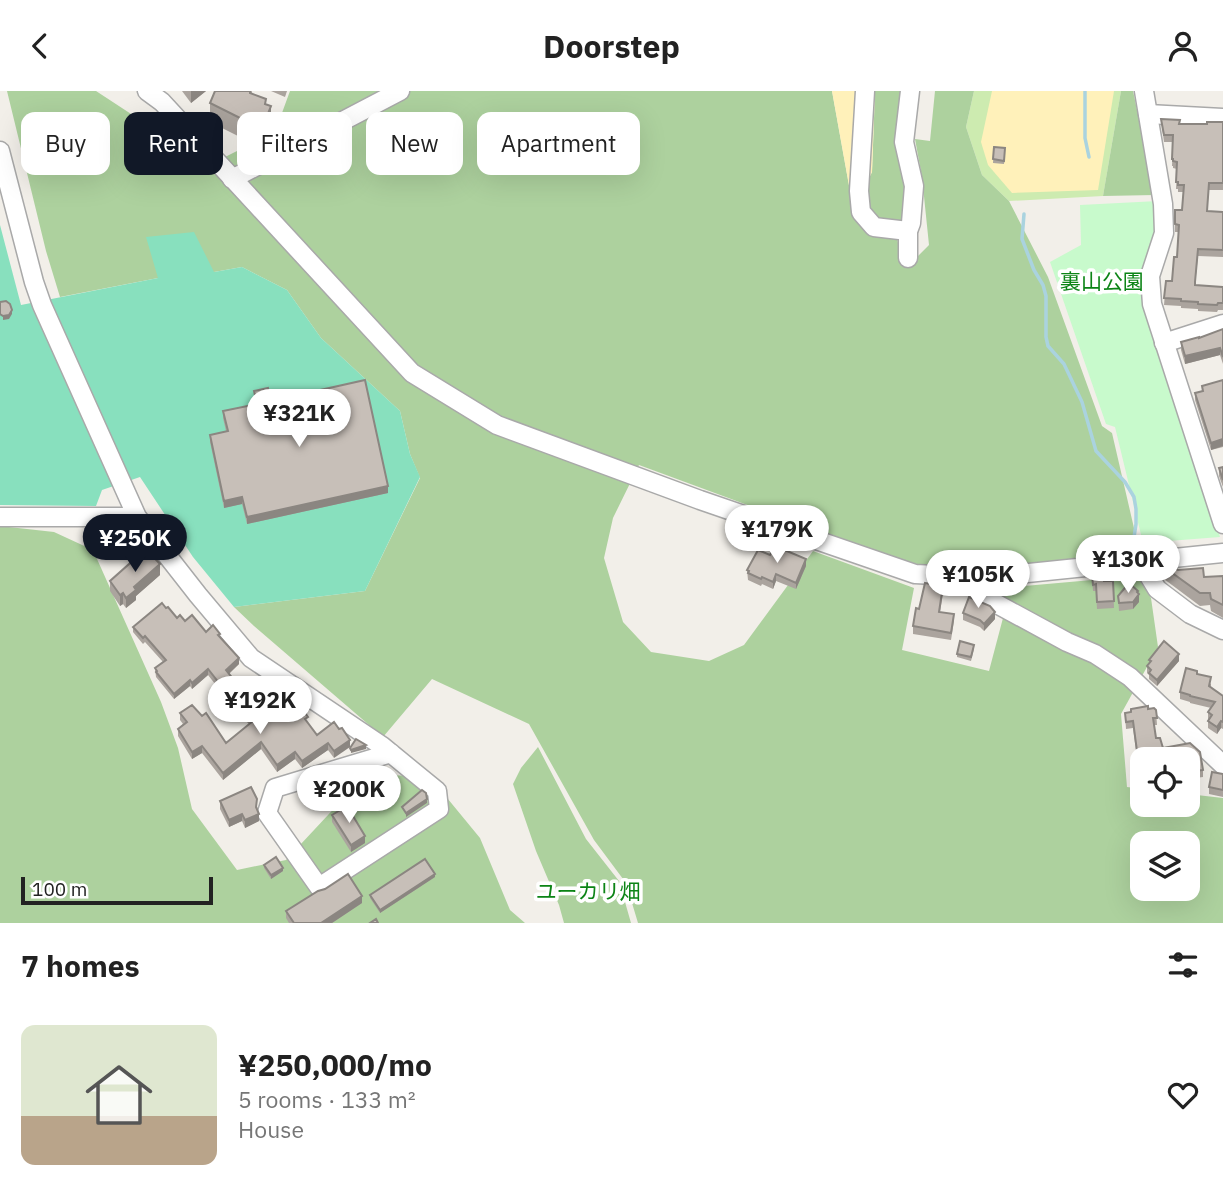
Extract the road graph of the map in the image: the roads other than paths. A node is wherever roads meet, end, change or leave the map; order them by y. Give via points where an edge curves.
1 (147, 91) edge
2 (400, 91) edge
3 (865, 91) edge
4 (910, 91) edge
5 (1144, 91) edge
6 (1148, 114) junction
7 (1223, 118) edge
8 (0, 151) edge
9 (232, 179) junction
10 (908, 231) junction
11 (908, 258) dead end
12 (1223, 324) edge
13 (1164, 342) junction
14 (0, 517) edge
15 (136, 517) junction
16 (1223, 524) edge
17 (1223, 553) edge
18 (1140, 561) junction
19 (976, 577) junction
20 (1223, 630) edge
21 (391, 753) junction
22 (1223, 765) edge

1 - 9 street
2 - 9 street
3 - 10 street via 861,212 874,227
4 - 10 street via 904,142 914,186
5 - 6 street
6 - 7 street
6 - 13 street via 1164,233 1150,276 1152,303
8 - 15 street via 42,305
9 - 19 street via 412,373 497,425 915,574
10 - 11 street
12 - 13 street
13 - 16 street
14 - 15 street
15 - 21 street via 251,658
17 - 18 street
18 - 19 street
18 - 20 street via 1157,589 1190,614
19 - 22 street via 984,597 1130,677
21 - 21 street via 436,791 439,809 319,887 267,813 275,788

